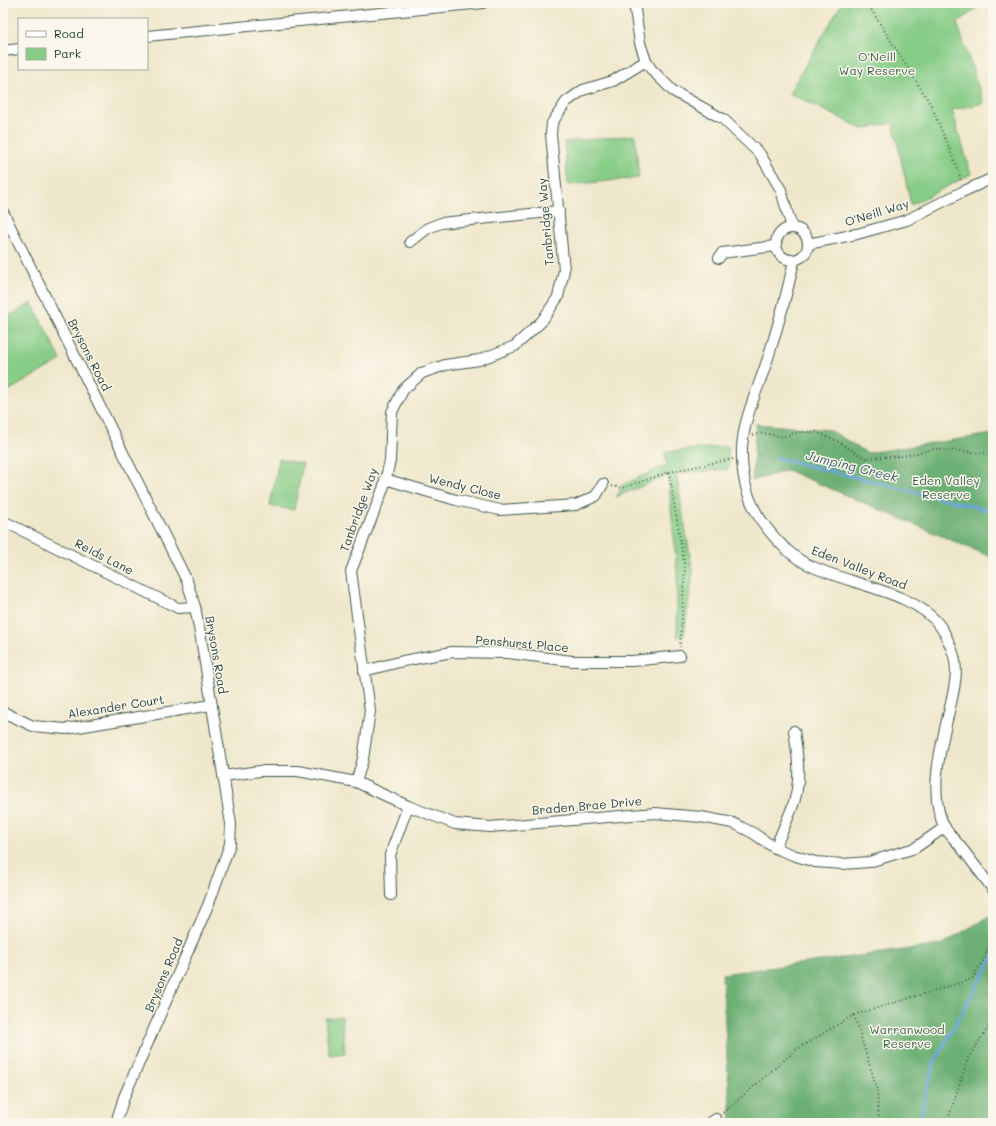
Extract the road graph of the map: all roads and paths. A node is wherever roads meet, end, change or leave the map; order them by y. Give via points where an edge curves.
1 (483, 3) edge
2 (634, 3) edge
3 (867, 3) edge
4 (148, 36) edge
5 (18, 49) edge
6 (3, 51) edge
7 (646, 61) junction
8 (993, 178) edge
9 (962, 192) junction
10 (558, 211) junction
11 (3, 212) edge
12 (792, 228) junction
13 (410, 242) dead end
14 (808, 244) junction
15 (775, 246) junction
16 (720, 253) dead end
17 (794, 261) junction
18 (743, 436) junction
19 (993, 454) edge
20 (742, 457) junction
21 (669, 472) junction
22 (385, 479) junction
23 (602, 484) joint
24 (3, 521) edge
25 (195, 607) junction
26 (680, 656) joint
27 (364, 671) junction
28 (212, 705) junction
29 (3, 712) edge
30 (794, 731) dead end
31 (223, 776) junction
32 (356, 782) junction
33 (408, 806) junction
34 (945, 828) junction
35 (775, 848) junction
36 (993, 889) edge
37 (391, 895) dead end
38 (993, 936) edge
39 (854, 1016) junction
40 (993, 1020) edge
41 (713, 1121) edge
42 (116, 1123) edge
43 (879, 1123) edge
44 (947, 1123) edge

1 - 4 street
2 - 7 street via 640,43
3 - 9 path via 931,105 960,172
5 - 6 street
7 - 10 street, Tanbridge Way via 613,82 583,90 566,102 552,123
7 - 12 street via 673,91 723,119 760,154 781,190
8 - 9 street, O'Neill Way
9 - 14 street, O'Neill Way via 907,220
10 - 13 street via 441,223 428,228
10 - 22 street, Tanbridge Way via 564,270 558,297 542,321 515,346 479,360 445,365 422,373 403,390 392,412 390,461
11 - 25 street, Brysons Road via 163,531 187,581
12 - 14 street via 805,234
12 - 15 street via 778,235
14 - 17 street via 806,253
15 - 16 street
15 - 17 street via 784,259
17 - 18 street, Eden Valley Road via 786,298
18 - 19 path via 764,433 782,437 797,432 816,432 866,458 902,456 935,449
18 - 20 street, Eden Valley Road
20 - 21 path
20 - 34 street, Eden Valley Road via 745,485 752,504 771,534 787,551 821,570 906,600 940,625 956,662 956,677 939,760 936,791 938,809
21 - 23 path via 623,488
21 - 26 path via 685,569
22 - 23 street, Wendy Close via 500,510 576,505 596,496
22 - 27 street, Tanbridge Way via 351,571
24 - 25 street, Reids Lane via 178,608
25 - 28 street, Brysons Road
26 - 27 street, Penshurst Place via 632,661 572,661 508,653 452,652
27 - 32 street, Tanbridge Way via 370,710 363,759
28 - 29 street, Alexander Court via 66,729 33,726
28 - 31 street, Brysons Road
30 - 35 street via 799,766 798,787 793,807
31 - 32 street, Braden Brae Drive via 260,771 298,771
31 - 42 street, Brysons Road via 231,824 230,844 209,903 124,1097
32 - 33 street, Braden Brae Drive
33 - 35 street, Braden Brae Drive via 455,824 490,827 655,813 701,817 733,823
33 - 37 street via 390,855
34 - 35 street, Braden Brae Drive via 915,848 869,862 815,862
34 - 36 street, Eden Valley Road
38 - 39 path via 984,959 972,979
39 - 41 path via 797,1049
39 - 43 path via 877,1089
40 - 44 path via 968,1058

